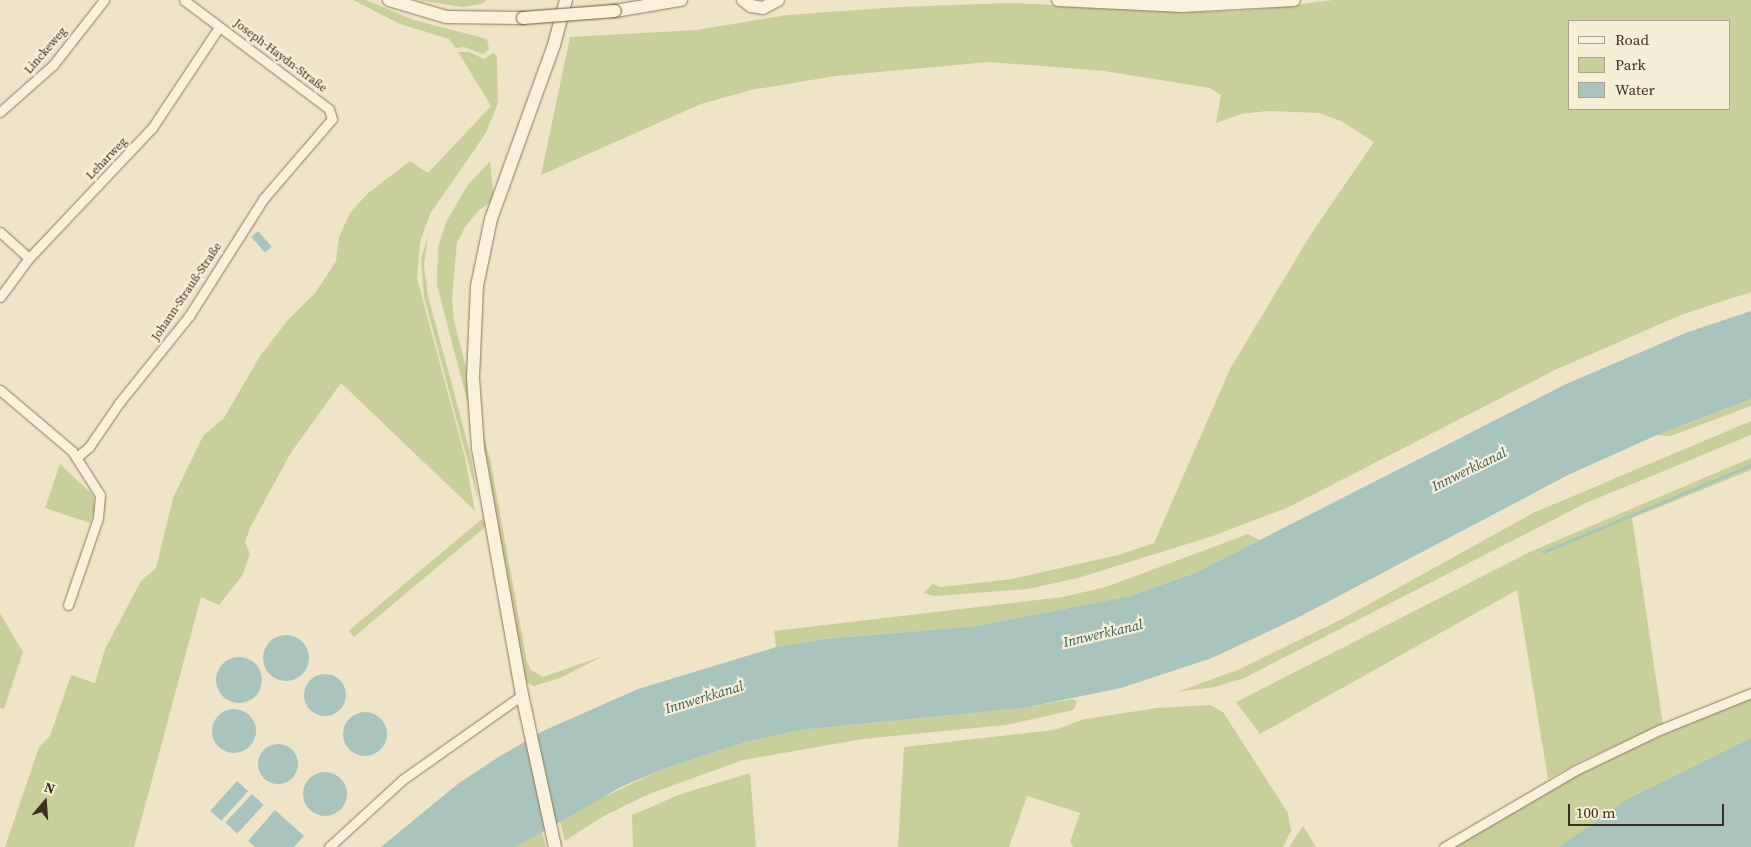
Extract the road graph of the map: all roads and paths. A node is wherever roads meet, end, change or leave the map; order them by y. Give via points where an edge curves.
1 (104, 0) edge
2 (184, 0) edge
3 (389, 0) edge
4 (566, 0) edge
5 (680, 0) edge
6 (743, 0) edge
7 (778, 0) edge
8 (1058, 0) edge
9 (1294, 0) edge
10 (219, 27) junction
11 (0, 112) edge
12 (333, 116) joint
13 (0, 232) edge
14 (29, 258) junction
15 (0, 297) edge
16 (0, 390) edge
17 (77, 457) junction
18 (68, 605) dead end
19 (1751, 693) edge
20 (520, 701) junction
21 (329, 847) edge
22 (555, 847) edge
23 (1444, 847) edge

1 - 11 street, Linckeweg via 53,65
2 - 10 street, Joseph-Haydn-Straße
3 - 5 main road, bridge via 446,17 523,18 614,11
4 - 20 main road via 554,44 490,219 474,324 473,378 478,448
6 - 7 main road via 750,6 763,8
8 - 9 main road via 1182,6
10 - 12 street, Joseph-Haydn-Straße via 329,108
10 - 14 street, Leharweg via 147,135
12 - 17 street, Johann-Strauß-Straße via 264,198 188,316 119,403 89,447
13 - 14 street
14 - 15 street, Leharweg
16 - 17 street
17 - 18 street via 95,484 101,501
19 - 23 street via 1659,730 1574,771
20 - 21 street via 402,780
20 - 22 main road

